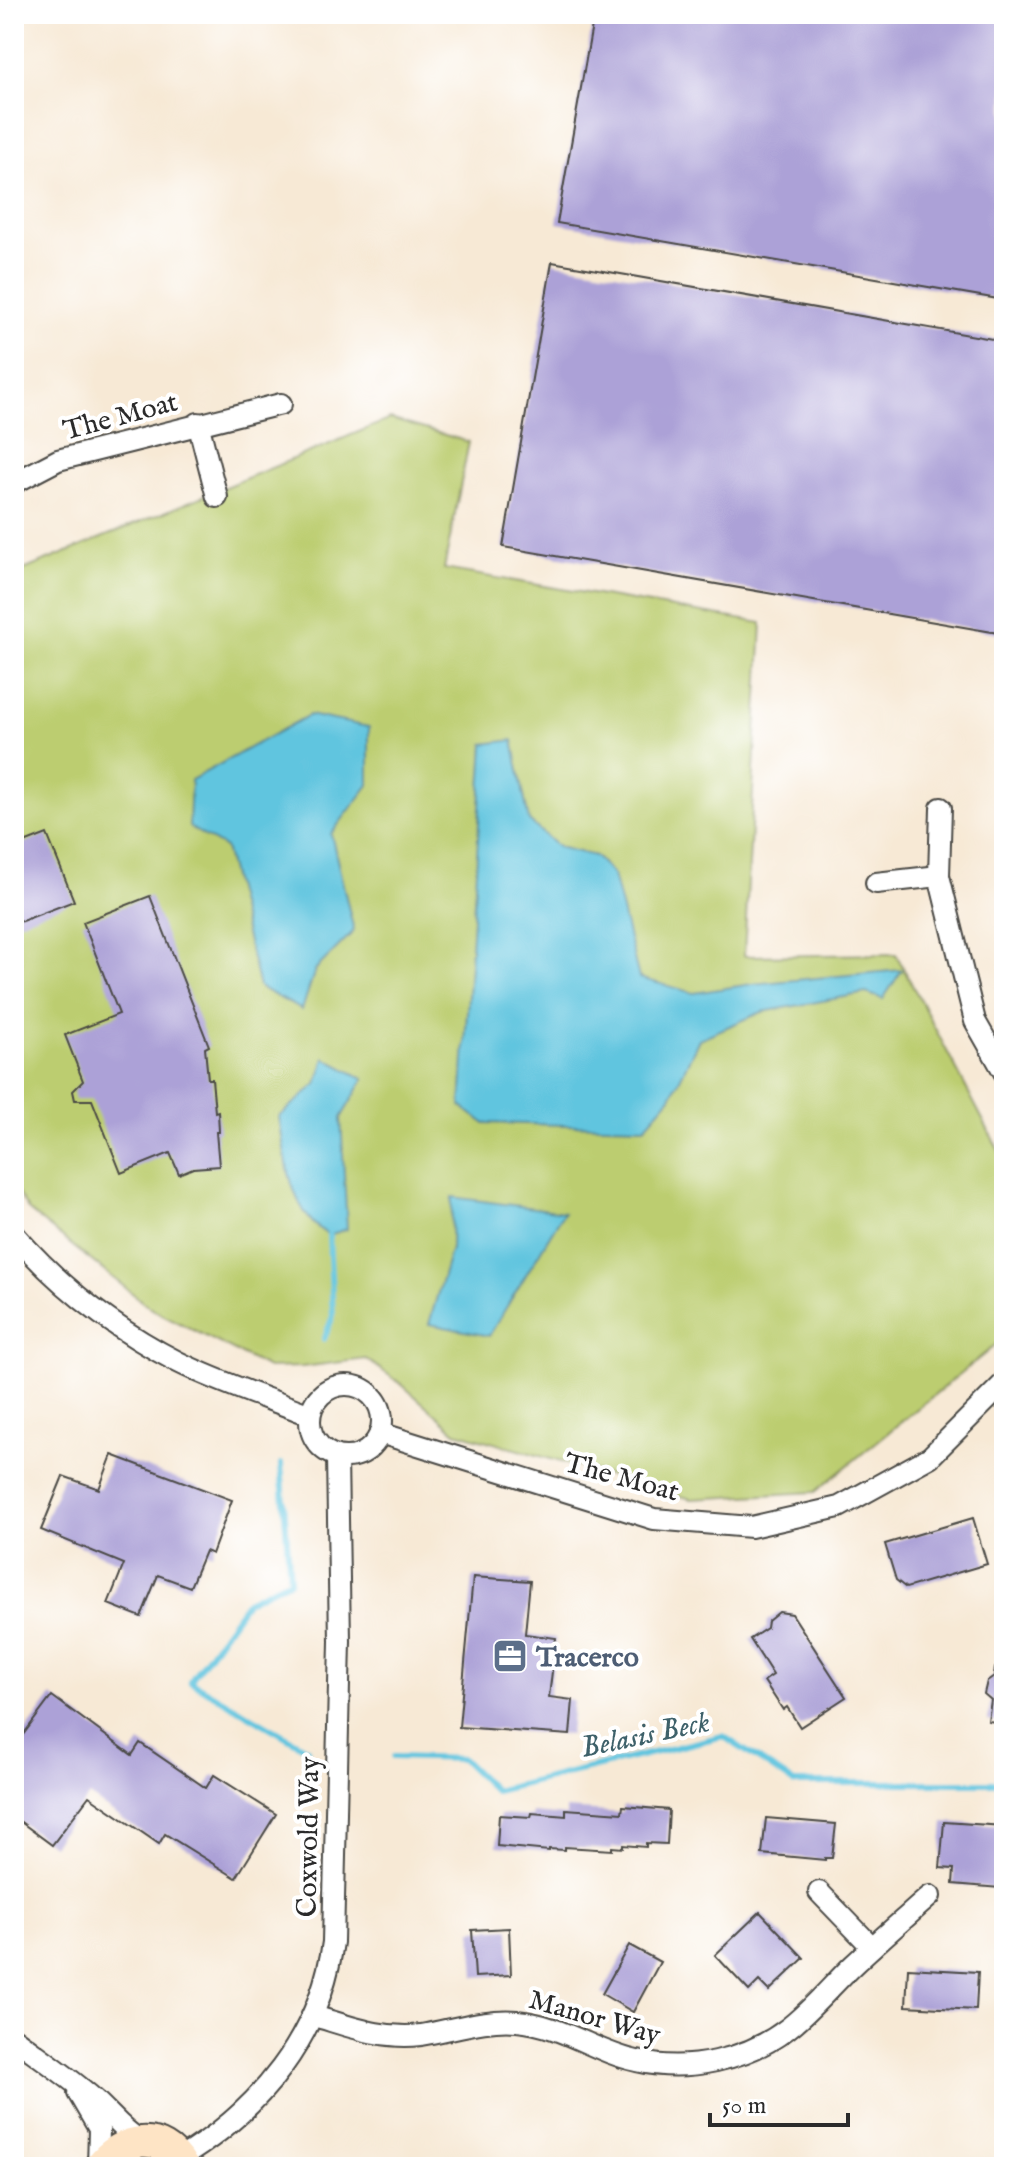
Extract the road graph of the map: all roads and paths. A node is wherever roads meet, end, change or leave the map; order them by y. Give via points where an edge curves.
1 (281, 404) dead end
2 (198, 423) junction
3 (14, 483) edge
4 (217, 497) dead end
5 (941, 808) dead end
6 (939, 876) junction
7 (876, 883) dead end
8 (1004, 1072) edge
9 (14, 1234) edge
10 (1004, 1383) edge
11 (310, 1415) junction
12 (380, 1433) junction
13 (337, 1457) junction
14 (819, 1892) dead end
15 (930, 1896) dead end
16 (872, 1947) junction
17 (314, 2016) junction
18 (14, 2038) edge
19 (75, 2086) junction
20 (141, 2141) junction
21 (181, 2163) edge
22 (99, 2167) edge

1 - 2 street, The Moat
2 - 3 street, The Moat via 58,460
2 - 4 street, The Moat
5 - 6 street
6 - 7 street
6 - 8 street via 975,1021
9 - 11 street via 58,1282 125,1331 180,1363
10 - 12 street, The Moat via 930,1457 839,1507 751,1527 654,1519
11 - 12 street via 318,1397 335,1386 355,1386 372,1396 381,1413
11 - 13 street via 311,1433 321,1448
12 - 13 street via 371,1448
13 - 17 street, Coxwold Way via 340,1641 333,1942
14 - 16 street
15 - 16 street, Manor Way
16 - 17 street, Manor Way via 788,2029 739,2054 686,2065 615,2056 539,2023 509,2020 386,2035
17 - 21 street, Coxwold Way via 281,2070
18 - 19 street
19 - 20 street
19 - 22 street via 99,2129
20 - 21 main road via 168,2150
20 - 22 main road via 109,2154

